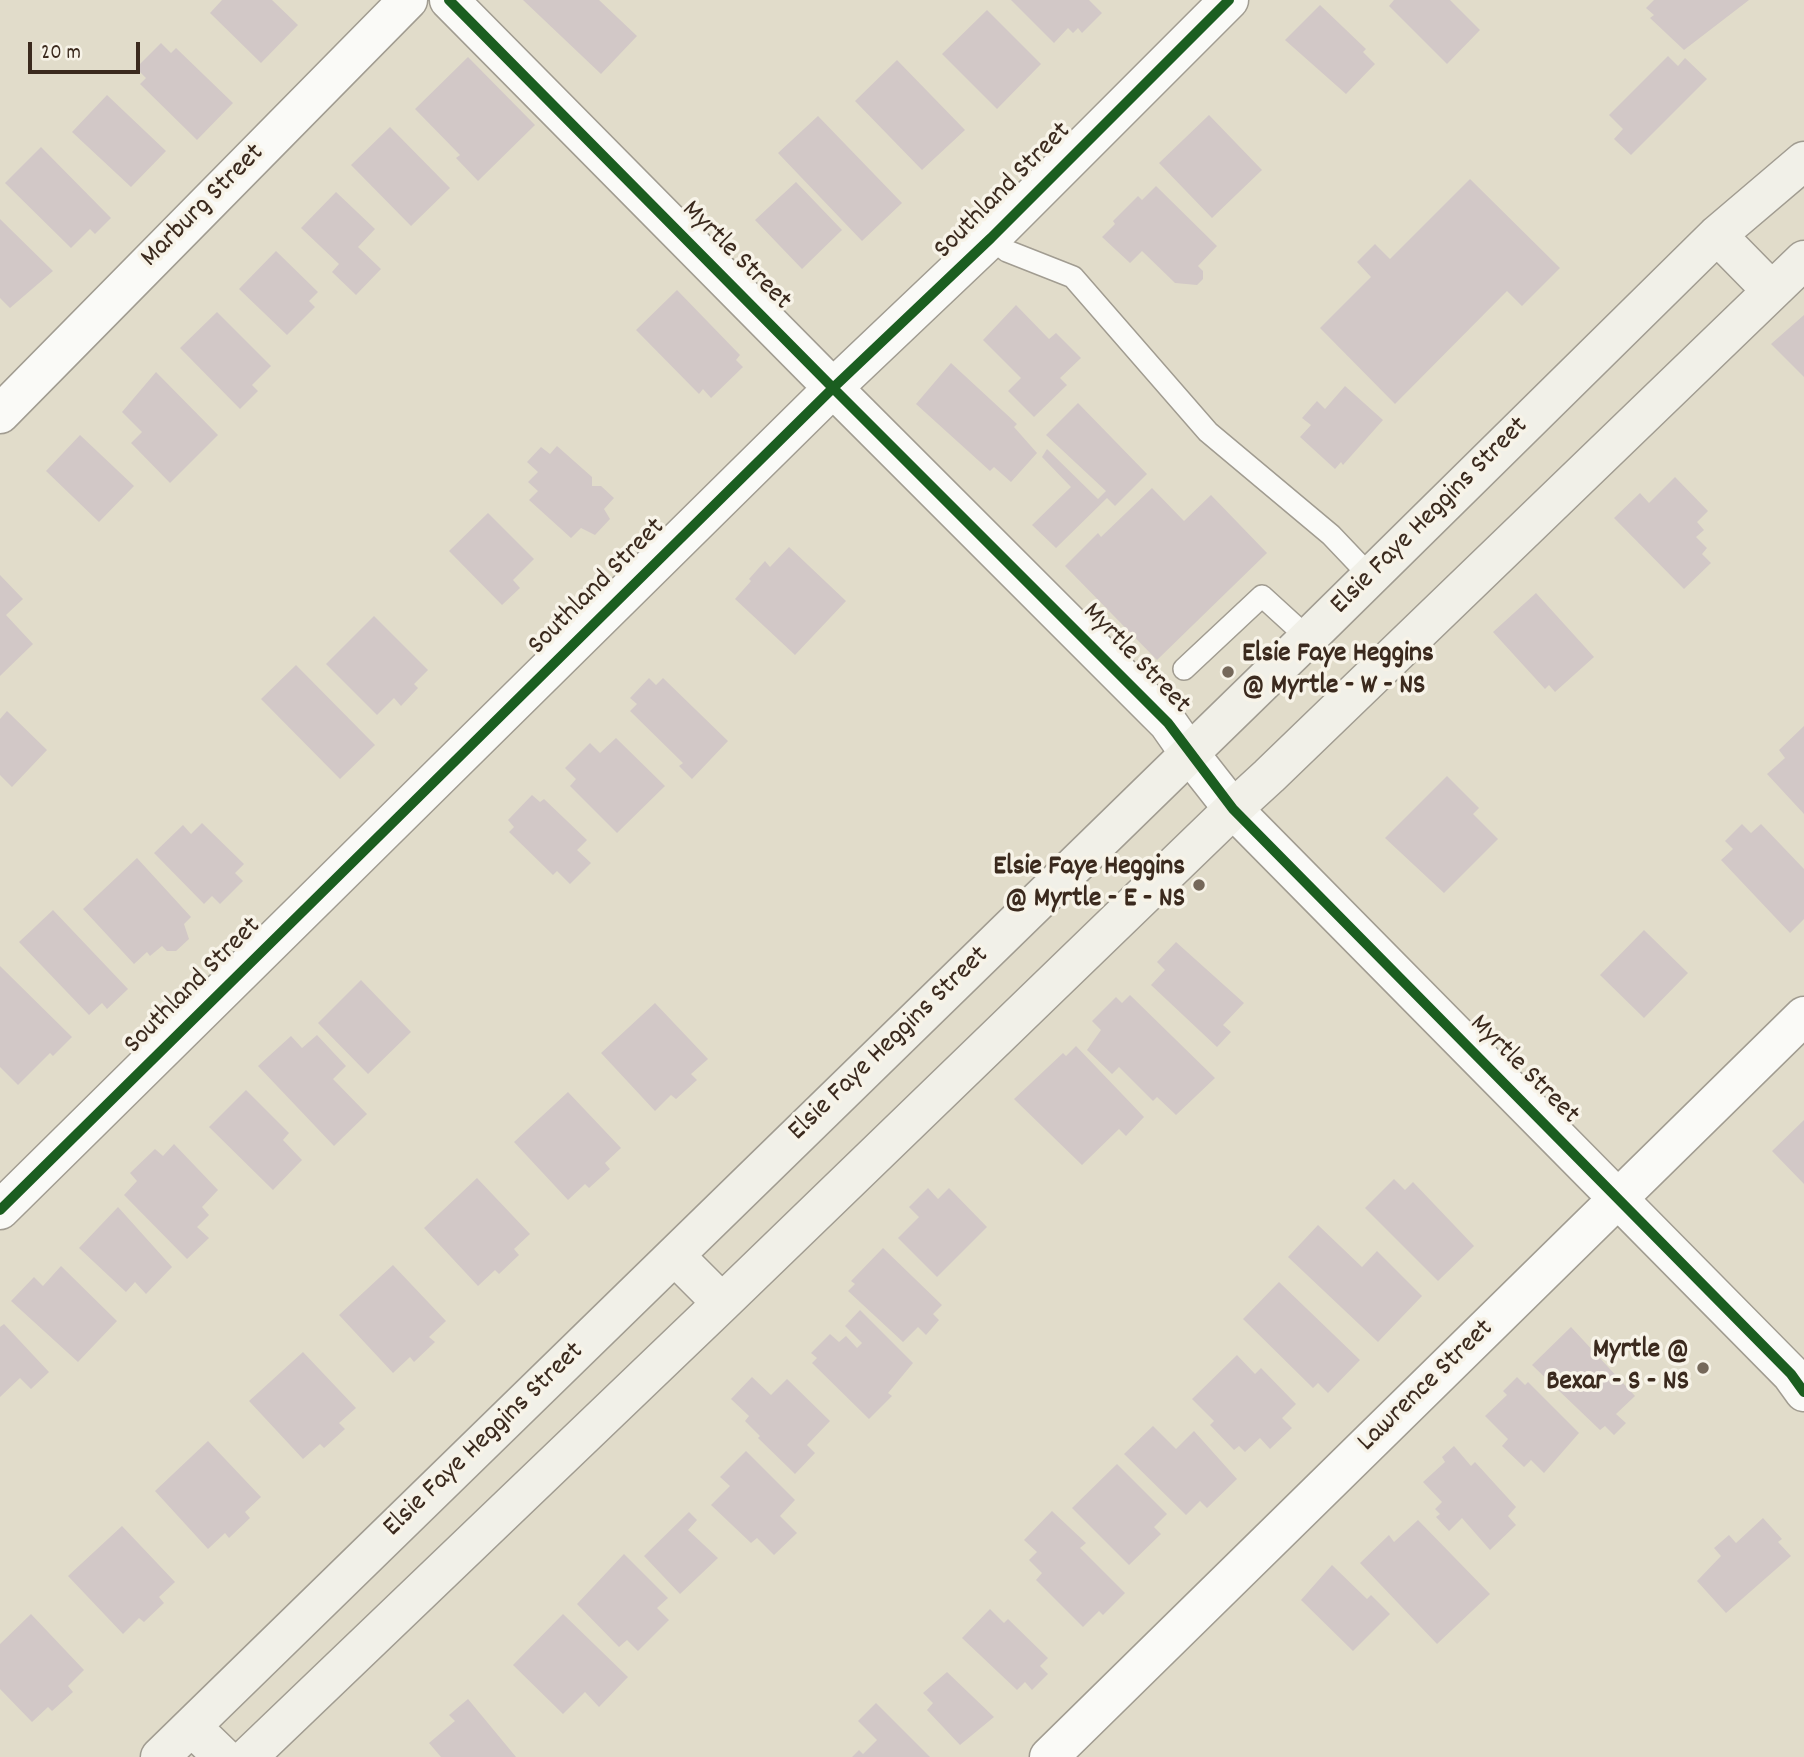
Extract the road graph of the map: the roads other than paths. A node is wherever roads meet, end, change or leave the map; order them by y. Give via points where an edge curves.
1 (408, 0) edge
2 (449, 0) edge
3 (1229, 0) edge
4 (1804, 161) edge
5 (1717, 235) junction
6 (991, 238) junction
7 (1804, 260) edge
8 (1771, 290) junction
9 (833, 388) junction
10 (0, 414) edge
11 (1370, 576) junction
12 (1308, 638) junction
13 (1184, 669) dead end
14 (1189, 753) junction
15 (1233, 808) junction
16 (1804, 1016) edge
17 (1618, 1200) junction
18 (0, 1210) edge
19 (675, 1256) junction
20 (722, 1303) junction
21 (1804, 1392) edge
22 (191, 1727) junction
23 (160, 1757) edge
24 (223, 1757) edge
25 (248, 1757) edge
26 (1049, 1757) edge

1 - 10 street, Marburg Street
2 - 9 street, Myrtle Street
3 - 6 street, Southland Street
4 - 5 main road, Elsie Faye Heggins Street
5 - 8 main road
5 - 11 main road, Elsie Faye Heggins Street
6 - 9 street, Southland Street
6 - 11 lane via 1007,251 1073,277 1208,432 1331,535
7 - 8 main road
8 - 15 main road
9 - 14 street, Myrtle Street via 1168,723
9 - 18 street, Southland Street
11 - 12 main road, Elsie Faye Heggins Street
12 - 13 lane via 1262,596
12 - 14 main road, Elsie Faye Heggins Street
14 - 15 street, Myrtle Street
14 - 19 main road, Elsie Faye Heggins Street
15 - 17 street, Myrtle Street
15 - 20 main road
16 - 17 street, Lawrence Street
17 - 21 street, Myrtle Street
17 - 26 street, Lawrence Street
19 - 20 main road
19 - 22 main road, Elsie Faye Heggins Street
20 - 25 main road
22 - 23 main road, Elsie Faye Heggins Street
22 - 24 main road

